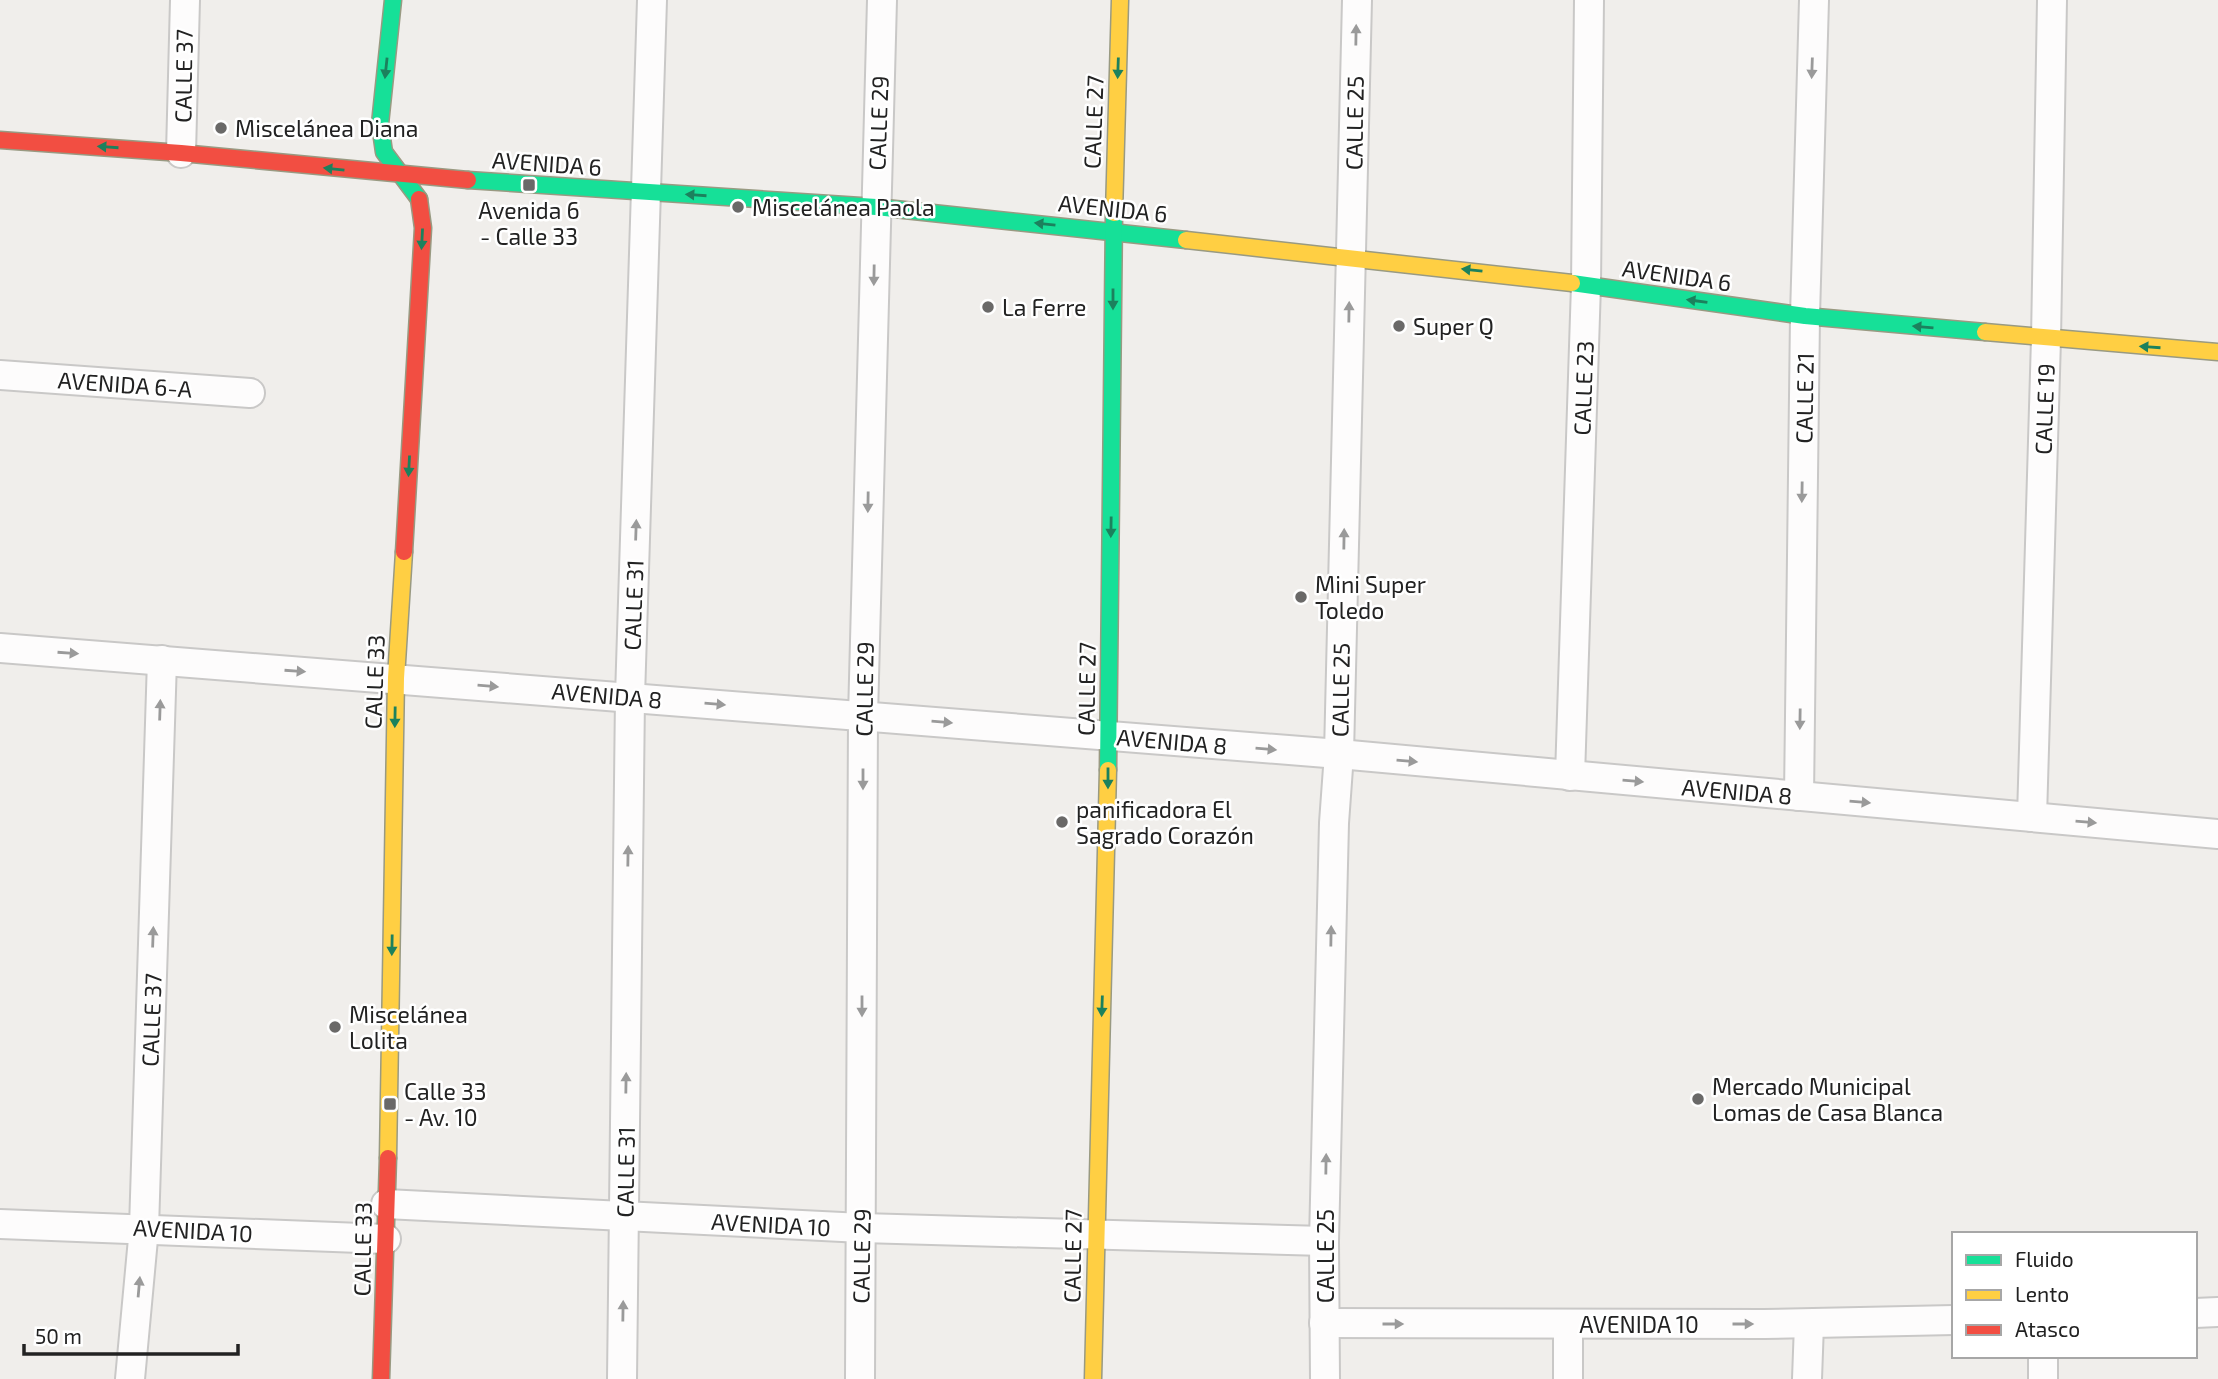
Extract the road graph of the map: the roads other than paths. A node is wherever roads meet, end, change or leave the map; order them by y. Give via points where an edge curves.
1 (185, 0) edge
2 (393, 0) edge
3 (652, 0) edge
4 (882, 0) edge
5 (1120, 0) edge
6 (1357, 0) edge
7 (1589, 0) edge
8 (1814, 0) edge
9 (2052, 0) edge
10 (0, 140) edge
11 (181, 153) junction
12 (402, 176) junction
13 (648, 192) junction
14 (876, 207) junction
15 (1113, 231) junction
16 (1350, 256) junction
17 (1587, 285) junction
18 (1805, 316) junction
19 (2046, 339) junction
20 (2218, 352) edge
21 (0, 375) edge
22 (250, 393) dead end
23 (0, 648) edge
24 (162, 660) junction
25 (396, 678) junction
26 (629, 697) junction
27 (863, 716) junction
28 (1108, 736) junction
29 (1339, 754) junction
30 (1570, 776) junction
31 (1799, 796) junction
32 (2032, 817) junction
33 (2218, 834) edge
34 (386, 1204) junction
35 (625, 1217) junction
36 (0, 1224) edge
37 (144, 1227) junction
38 (862, 1227) junction
39 (1094, 1235) junction
40 (386, 1239) junction
41 (1324, 1241) junction
42 (2218, 1312) edge
43 (2197, 1313) edge
44 (1952, 1320) edge
45 (1324, 1323) junction
46 (1809, 1324) junction
47 (1569, 1325) junction
48 (2043, 1358) edge
49 (130, 1379) edge
50 (381, 1379) edge
51 (622, 1379) edge
52 (860, 1379) edge
53 (1093, 1379) edge
54 (1325, 1379) edge
55 (1568, 1379) edge
56 (1807, 1379) edge
57 (2043, 1379) edge

1 - 11 street, CALLE 37
2 -> 12 street, CALLE 33 via 380,124 384,152
3 - 13 street, CALLE 31
4 - 14 street, CALLE 29
5 -> 15 street, CALLE 27
16 -> 6 street, CALLE 25
7 - 17 street, CALLE 23
8 -> 18 street, CALLE 21
9 - 19 street, CALLE 19
11 -> 10 street, AVENIDA 6
12 -> 11 street, AVENIDA 6
12 - 13 street, AVENIDA 6
12 -> 25 street, CALLE 33 via 421,202 423,228
14 -> 13 street, AVENIDA 6
26 -> 13 street, CALLE 31
15 -> 14 street, AVENIDA 6
14 -> 27 street, CALLE 29
15 - 16 street, AVENIDA 6
15 -> 28 street, CALLE 27
17 -> 16 street, AVENIDA 6
29 -> 16 street, CALLE 25
18 -> 17 street, AVENIDA 6
17 - 30 street, CALLE 23
19 -> 18 street, AVENIDA 6
18 -> 31 street, CALLE 21
20 -> 19 street, AVENIDA 6
19 - 32 street, CALLE 19
21 - 22 street, AVENIDA 6-A
23 -> 24 street, AVENIDA 8
24 -> 25 street, AVENIDA 8
37 -> 24 street, CALLE 37
25 -> 26 street, AVENIDA 8
25 -> 34 street, CALLE 33
26 -> 27 street, AVENIDA 8
35 -> 26 street, CALLE 31
27 -> 28 street, AVENIDA 8
27 -> 38 street, CALLE 29
28 -> 29 street, AVENIDA 8
28 -> 39 street, CALLE 27
29 -> 30 street, AVENIDA 8
41 -> 29 street, CALLE 25
30 -> 31 street, AVENIDA 8
31 -> 32 street, AVENIDA 8
32 -> 33 street, AVENIDA 8
34 - 35 street, AVENIDA 10
34 - 40 street, CALLE 33
35 - 38 street, AVENIDA 10
51 -> 35 street, CALLE 31
36 - 37 street, AVENIDA 10
37 - 40 street, AVENIDA 10
49 -> 37 street, CALLE 37
38 - 39 street, AVENIDA 10
38 - 52 street, CALLE 29
39 - 41 street, AVENIDA 10
39 - 53 street, CALLE 27
40 - 50 street, CALLE 33
41 - 45 street, CALLE 25
42 - 43 street
44 - 46 street, AVENIDA 10
45 -> 47 street, AVENIDA 10
45 - 54 street, CALLE 25
47 -> 46 street, AVENIDA 10
46 - 56 street
47 - 55 street
48 - 57 street

